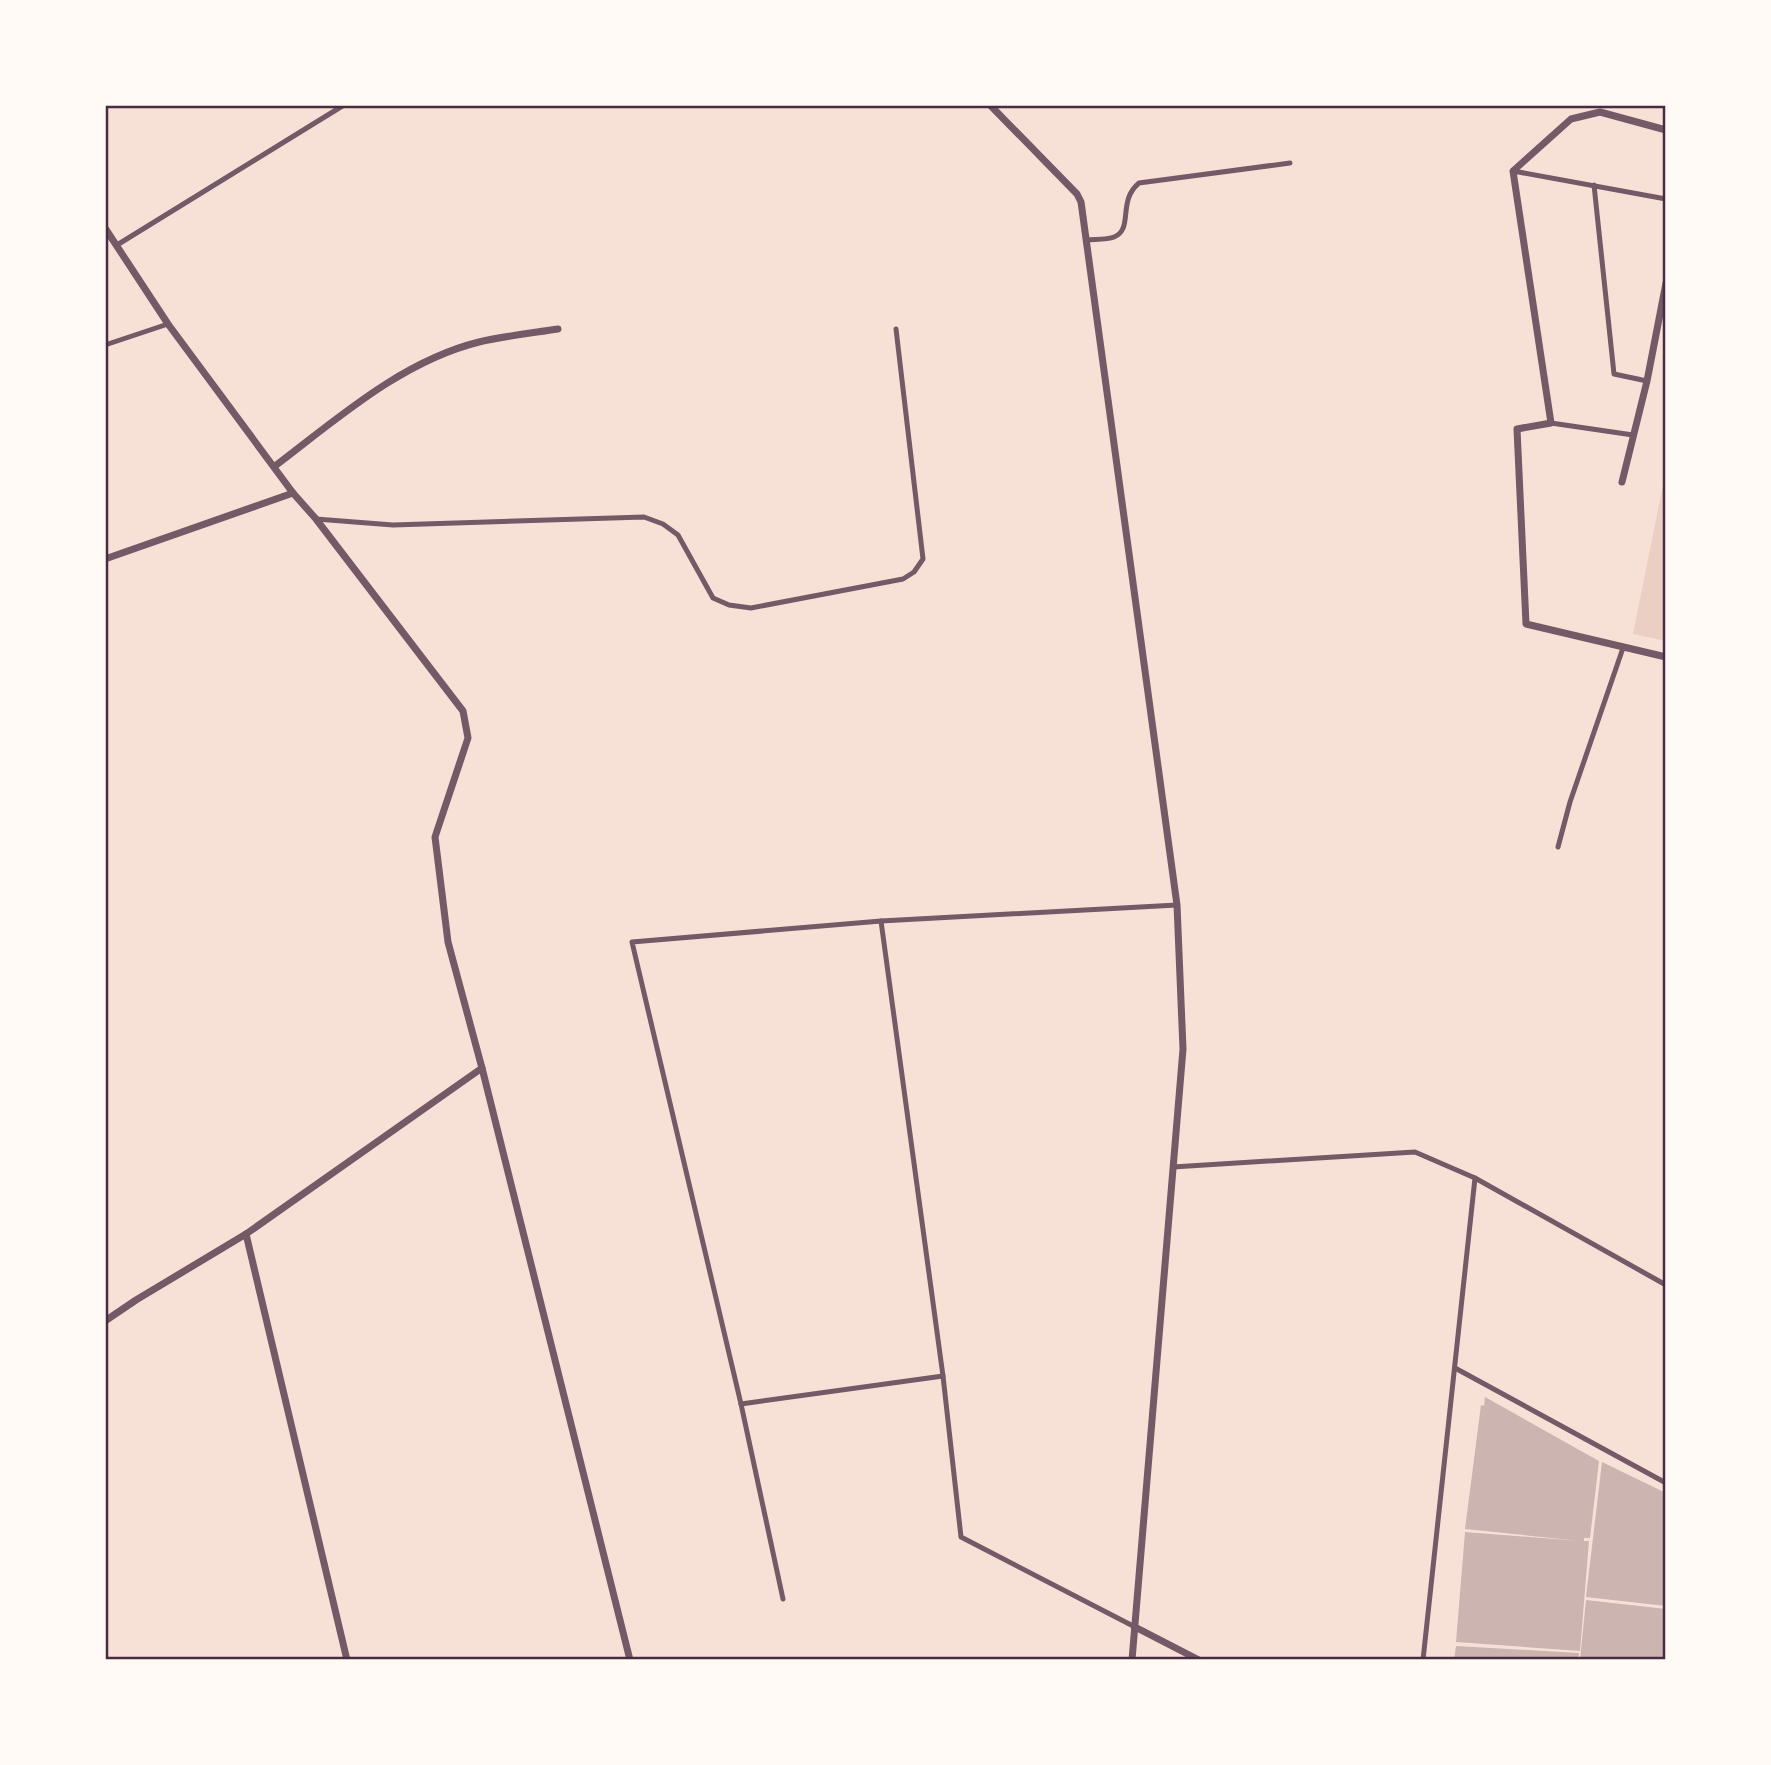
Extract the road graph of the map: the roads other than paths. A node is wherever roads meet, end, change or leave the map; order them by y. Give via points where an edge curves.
1 (344, 105) edge
2 (990, 105) edge
3 (1666, 130) edge
4 (1290, 163) dead end
5 (1513, 171) junction
6 (1594, 185) junction
7 (1666, 199) edge
8 (105, 228) edge
9 (1086, 240) junction
10 (117, 245) junction
11 (1666, 283) edge
12 (168, 324) junction
13 (896, 328) dead end
14 (558, 329) dead end
15 (105, 345) edge
16 (1647, 381) junction
17 (1551, 423) junction
18 (1633, 435) junction
19 (275, 466) junction
20 (1622, 482) dead end
21 (293, 493) junction
22 (316, 519) junction
23 (105, 559) edge
24 (1623, 648) junction
25 (1666, 657) edge
26 (1558, 847) dead end
27 (1177, 905) junction
28 (881, 921) junction
29 (482, 1068) junction
30 (1173, 1167) junction
31 (1475, 1178) junction
32 (246, 1234) junction
33 (1666, 1285) edge
34 (105, 1321) edge
35 (1455, 1368) junction
36 (943, 1376) junction
37 (741, 1404) junction
38 (1666, 1482) edge
39 (783, 1599) dead end
40 (1135, 1627) junction
41 (347, 1660) edge
42 (629, 1660) edge
43 (1132, 1660) edge
44 (1199, 1660) edge
45 (1423, 1660) edge

1 - 10 lane
2 - 9 street via 1079,197
3 - 5 street via 1600,112 1571,119
4 - 9 lane via 1139,183 1126,199 1123,231 1114,237
5 - 6 lane
5 - 17 street
6 - 7 lane
6 - 16 lane via 1614,374
8 - 10 street
9 - 27 street
10 - 12 street
11 - 16 street
12 - 15 lane
12 - 19 street
13 - 22 lane via 923,559 903,579 751,608 713,598 678,535 644,517 393,525
14 - 19 street via 478,342 431,360 381,387
16 - 18 street
17 - 18 lane
17 - 24 street via 1517,429 1526,624
18 - 20 street
19 - 21 street
21 - 22 street
21 - 23 street
22 - 29 street via 463,711 468,738 435,837 448,942
24 - 25 street
24 - 26 lane
27 - 28 lane
27 - 30 street via 1183,1049
28 - 36 lane
28 - 37 lane via 632,942
29 - 32 street
29 - 42 street
30 - 31 lane via 1415,1152
30 - 40 street
31 - 33 lane
31 - 35 lane
32 - 34 street
32 - 41 street
35 - 38 lane
35 - 45 lane
36 - 37 lane
36 - 40 lane via 961,1537
37 - 39 lane
40 - 43 street
40 - 44 street

